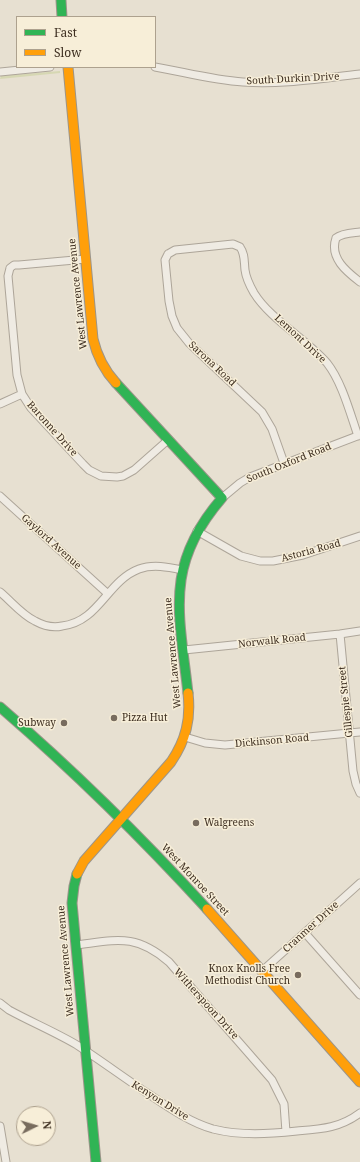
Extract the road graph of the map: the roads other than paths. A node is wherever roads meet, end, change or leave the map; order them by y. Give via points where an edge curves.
1 (61, 0) edge
2 (62, 16) edge
3 (156, 67) edge
4 (40, 68) edge
5 (68, 68) edge
6 (0, 72) edge
7 (360, 74) edge
8 (360, 232) edge
9 (165, 252) joint
10 (86, 259) junction
11 (360, 282) edge
12 (22, 394) junction
13 (0, 404) edge
14 (359, 436) edge
15 (168, 440) junction
16 (284, 463) junction
17 (0, 496) edge
18 (222, 498) junction
19 (197, 531) junction
20 (360, 536) edge
21 (182, 570) junction
22 (0, 592) edge
23 (108, 594) junction
24 (360, 630) edge
25 (340, 634) junction
26 (184, 650) junction
27 (0, 707) edge
28 (360, 732) edge
29 (350, 734) junction
30 (185, 737) junction
31 (360, 793) edge
32 (121, 819) junction
33 (360, 883) edge
34 (305, 933) junction
35 (76, 944) junction
36 (262, 971) junction
37 (360, 995) edge
38 (0, 1003) edge
39 (86, 1052) junction
40 (360, 1082) edge
41 (360, 1113) edge
42 (0, 1126) edge
43 (286, 1132) junction
44 (6, 1162) edge
45 (96, 1162) edge

1 - 2 street
3 - 7 street, South Durkin Drive via 208,78 249,82 282,82
4 - 6 street
5 - 10 street, West Lawrence Avenue
8 - 11 street via 334,236 335,255
9 - 14 street, Lemont Drive via 241,244 245,271 254,293 262,304 332,370
9 - 16 street, Sarona Road via 169,300 177,328 189,343 262,412 272,430
10 - 12 street, Baronne Drive via 8,266 17,375
10 - 15 street, West Lawrence Avenue via 96,353 107,374
12 - 13 street
12 - 15 street, Baronne Drive via 31,408 83,464 101,476 117,477 128,474
14 - 16 street, South Oxford Road
15 - 18 street, West Lawrence Avenue
16 - 18 street, South Oxford Road via 240,483
17 - 23 street, Gaylord Avenue
18 - 19 street, West Lawrence Avenue
19 - 20 street, Astoria Road via 241,556 260,561 303,555
19 - 21 street, West Lawrence Avenue
21 - 23 street via 154,566 141,569 124,577
21 - 26 street, West Lawrence Avenue via 179,602
22 - 23 street via 28,617 51,627 78,623
24 - 25 street, Norwalk Road
25 - 26 street, Norwalk Road
25 - 29 street, Gillespie Street
26 - 30 street, West Lawrence Avenue via 189,709
27 - 32 street, West Monroe Street
28 - 29 street, Dickinson Road
29 - 30 street, Dickinson Road via 225,745
29 - 31 street, Gillespie Street via 353,770
30 - 32 street, West Lawrence Avenue via 171,762
32 - 35 street, West Lawrence Avenue via 78,870 72,898
32 - 36 street, West Monroe Street
33 - 34 street, Cranmer Drive
34 - 36 street, Cranmer Drive
34 - 37 street
35 - 39 street, West Lawrence Avenue
35 - 43 street, Witherspoon Drive via 116,940 133,942 150,948 169,962 272,1080 284,1104
36 - 40 street, West Monroe Street
38 - 39 street, Kenyon Drive
39 - 43 street, Kenyon Drive via 170,1109 202,1125 226,1132 248,1134
39 - 45 street, West Lawrence Avenue
41 - 43 street, Kenyon Drive via 332,1128
42 - 44 street

